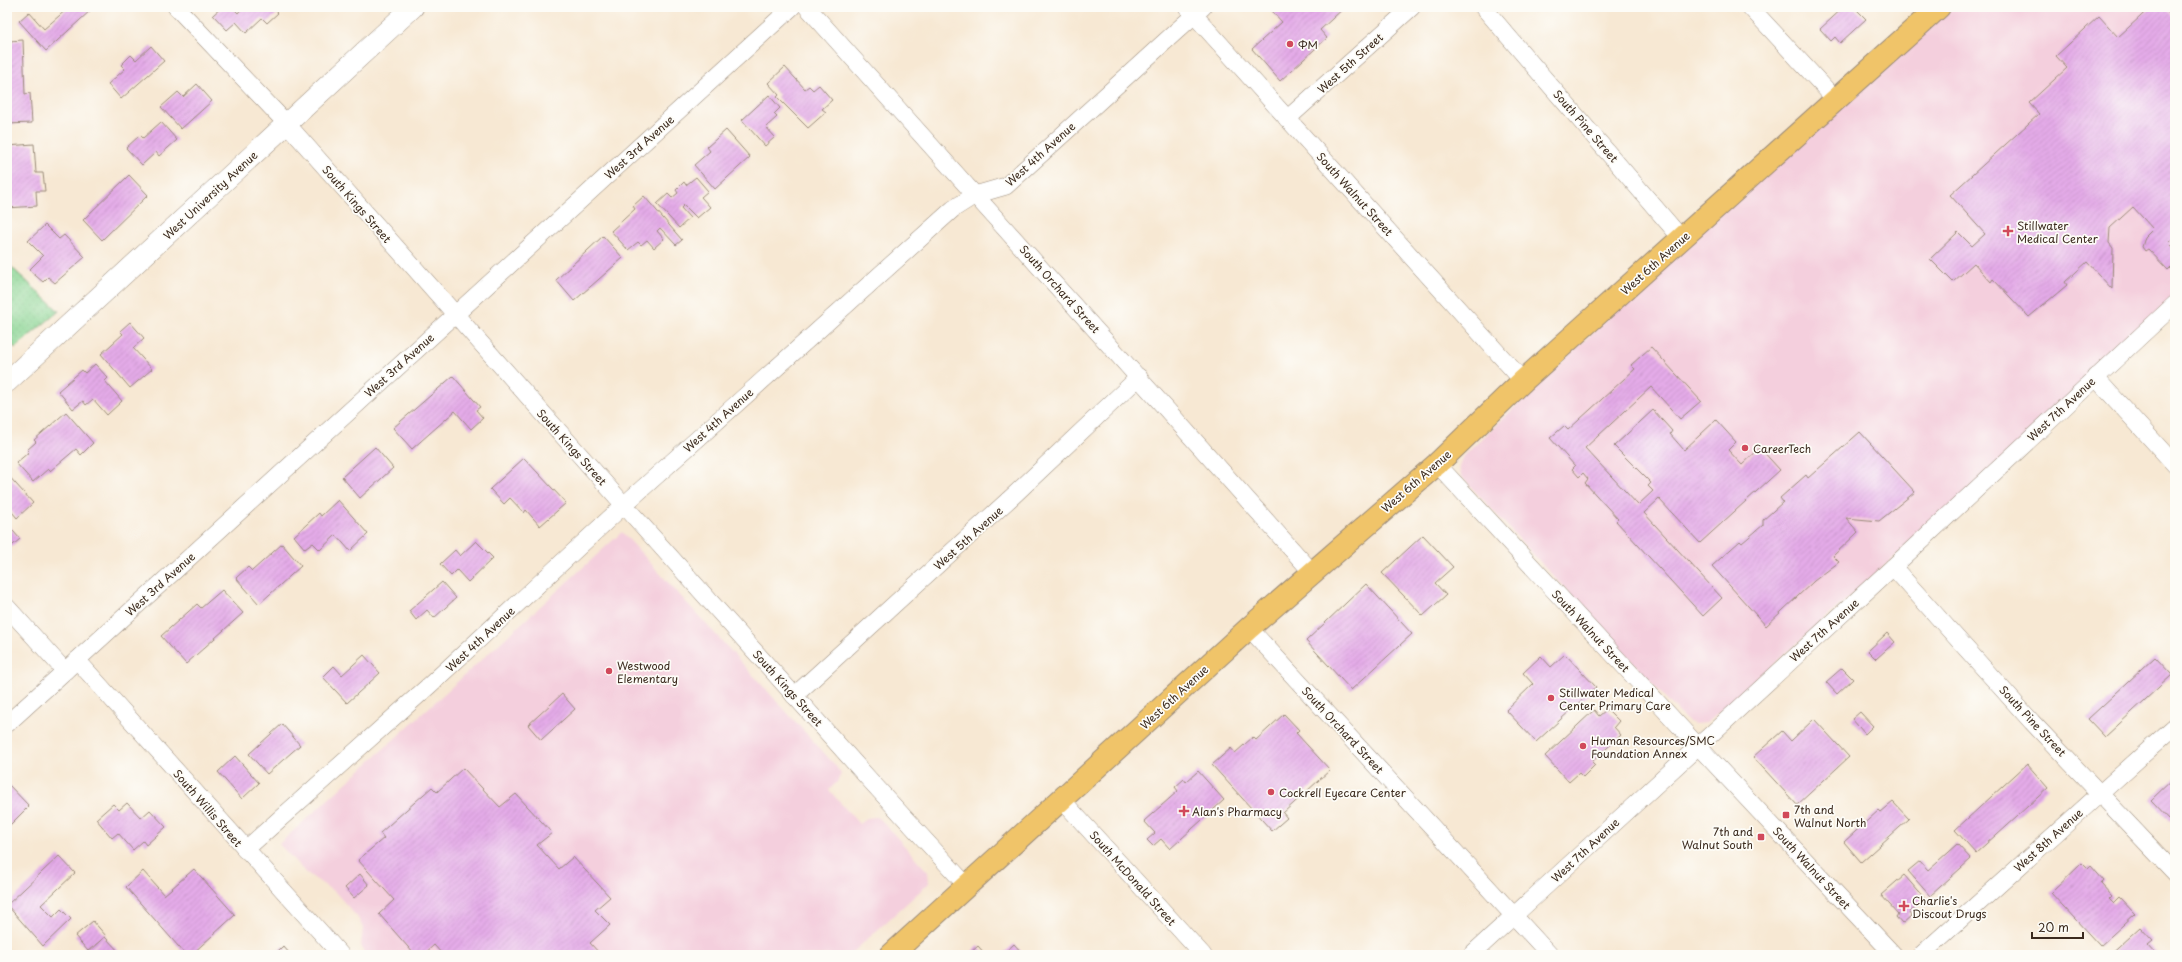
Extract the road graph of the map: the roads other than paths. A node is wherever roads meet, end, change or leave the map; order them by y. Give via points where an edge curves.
1 (176, 7) edge
2 (413, 7) edge
3 (792, 7) edge
4 (808, 7) edge
5 (1412, 7) edge
6 (1750, 7) edge
7 (1939, 7) edge
8 (1194, 10) edge
9 (1486, 10) edge
10 (1836, 100) junction
11 (1287, 119) junction
12 (287, 124) junction
13 (974, 196) junction
14 (1682, 239) junction
15 (2175, 304) edge
16 (455, 316) junction
17 (9, 374) edge
18 (1139, 377) junction
19 (2095, 377) junction
20 (1523, 381) junction
21 (1437, 464) junction
22 (2175, 465) edge
23 (624, 505) junction
24 (1893, 567) junction
25 (1312, 572) junction
26 (7, 607) edge
27 (1249, 628) junction
28 (77, 660) junction
29 (65, 671) junction
30 (794, 696) junction
31 (7, 724) edge
32 (2175, 726) edge
33 (1697, 746) junction
34 (2100, 793) junction
35 (1062, 800) junction
36 (245, 850) junction
37 (2175, 873) edge
38 (967, 886) junction
39 (1514, 916) junction
40 (341, 955) edge
41 (891, 955) edge
42 (1203, 955) edge
43 (1471, 955) edge
44 (1550, 955) edge
45 (1894, 955) edge
46 (1921, 955) edge

1 - 12 street, South Kings Street
2 - 12 street, West University Avenue
3 - 16 street, West 3rd Avenue
4 - 13 street, South Orchard Street
5 - 11 street, West 5th Street
6 - 10 street
7 - 10 highway, West 6th Avenue
8 - 11 street, South Walnut Street
8 - 13 street, West 4th Avenue via 1006,186
9 - 14 street, South Pine Street
10 - 14 highway, West 6th Avenue
11 - 20 street, South Walnut Street
12 - 16 street, South Kings Street
12 - 17 street, West University Avenue
13 - 18 street, South Orchard Street
13 - 23 street, West 4th Avenue via 953,209
14 - 20 highway, West 6th Avenue
15 - 19 street, West 7th Avenue
16 - 23 street, South Kings Street
16 - 28 street, West 3rd Avenue
18 - 25 street, South Orchard Street
18 - 30 street, West 5th Avenue
19 - 22 street
19 - 24 street, West 7th Avenue
20 - 21 highway, West 6th Avenue
21 - 25 highway, West 6th Avenue
21 - 33 street, South Walnut Street
23 - 30 street, South Kings Street
23 - 36 street, West 4th Avenue via 432,683
24 - 33 street, West 7th Avenue
24 - 34 street, South Pine Street via 2032,722
25 - 27 highway, West 6th Avenue
26 - 29 street
27 - 35 highway, West 6th Avenue
27 - 39 street, South Orchard Street
28 - 29 street, West 3rd Avenue
28 - 36 street, South Willis Street
29 - 31 street, West 3rd Avenue
30 - 38 street, South Kings Street
32 - 34 street, West 8th Avenue
33 - 39 street, West 7th Avenue
33 - 45 street, South Walnut Street
34 - 37 street, South Pine Street
34 - 46 street, West 8th Avenue
35 - 38 highway, West 6th Avenue
35 - 42 street, South McDonald Street
36 - 40 street, South Willis Street
38 - 41 highway, West 6th Avenue
39 - 43 street, West 7th Avenue
39 - 44 street, South Orchard Street

